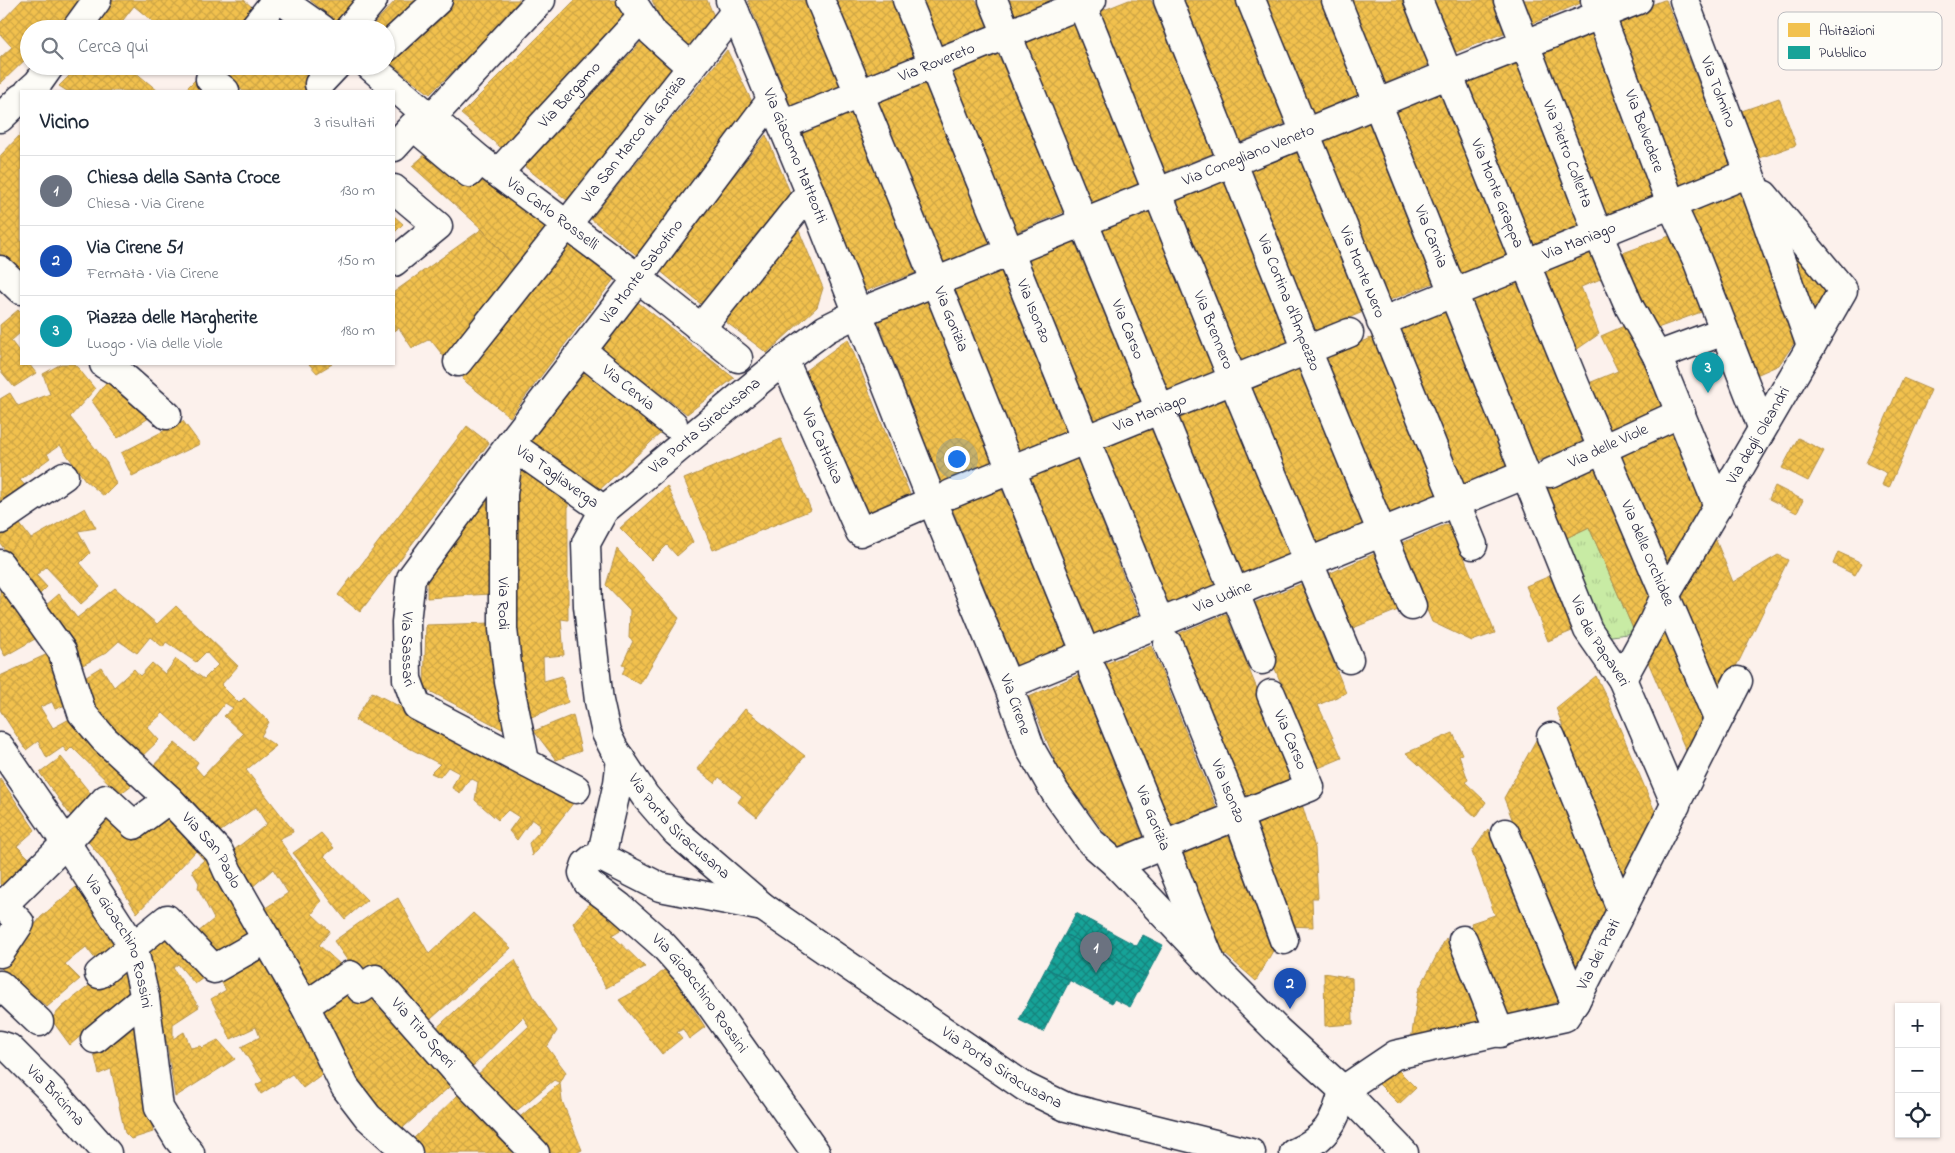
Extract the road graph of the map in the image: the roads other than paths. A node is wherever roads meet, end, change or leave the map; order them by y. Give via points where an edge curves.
1 (97, 0) edge
2 (276, 0) edge
3 (281, 0) edge
4 (373, 0) edge
5 (438, 0) edge
6 (541, 0) edge
7 (820, 0) edge
8 (907, 0) edge
9 (993, 0) edge
10 (1168, 0) edge
11 (1251, 0) edge
12 (1336, 0) edge
13 (1418, 0) edge
14 (1508, 0) edge
15 (1638, 0) edge
16 (1684, 0) edge
17 (1084, 1) edge
18 (733, 6) edge
19 (1598, 7) edge
20 (636, 9) edge
21 (83, 20) edge
22 (260, 20) edge
23 (309, 20) edge
24 (357, 20) edge
25 (1007, 34) junction
26 (395, 40) edge
27 (1526, 45) junction
28 (934, 64) junction
29 (691, 67) junction
30 (1449, 74) junction
31 (381, 75) edge
32 (860, 93) junction
33 (772, 99) junction
34 (20, 101) edge
35 (1378, 104) junction
36 (0, 118) edge
37 (431, 118) junction
38 (783, 125) junction
39 (1305, 134) junction
40 (395, 146) edge
41 (1232, 163) junction
42 (489, 166) junction
43 (1751, 178) junction
44 (395, 189) edge
45 (810, 192) junction
46 (1157, 192) junction
47 (1671, 204) junction
48 (1083, 222) junction
49 (568, 225) junction
50 (1598, 234) junction
51 (1009, 252) junction
52 (395, 261) edge
53 (1526, 263) junction
54 (0, 270) edge
55 (638, 278) junction
56 (935, 282) junction
57 (20, 289) edge
58 (1454, 292) junction
59 (858, 312) junction
60 (1381, 322) junction
61 (700, 329) junction
62 (1724, 331) junction
63 (1349, 333) dead end
64 (1811, 346) junction
65 (1307, 350) junction
66 (582, 351) junction
67 (1657, 356) junction
68 (738, 358) dead end
69 (784, 360) junction
70 (458, 362) dead end
71 (106, 365) edge
72 (1233, 380) junction
73 (1576, 387) joint
74 (1160, 410) junction
75 (168, 415) dead end
76 (1673, 416) junction
77 (673, 424) dead end
78 (1762, 427) junction
79 (1084, 440) junction
80 (510, 444) junction
81 (1602, 449) junction
82 (1010, 470) junction
83 (1538, 473) junction
84 (64, 476) dead end
85 (942, 498) junction
86 (1447, 506) junction
87 (1718, 506) junction
88 (604, 510) junction
89 (0, 520) edge
90 (860, 532) joint
91 (1382, 532) junction
92 (1473, 545) dead end
93 (1310, 562) junction
94 (0, 564) edge
95 (1234, 592) junction
96 (1665, 596) junction
97 (1412, 606) dead end
98 (1164, 634) junction
99 (1080, 639) dead end
100 (1349, 659) dead end
101 (1262, 660) dead end
102 (1093, 672) dead end
103 (1622, 679) junction
104 (1738, 681) dead end
105 (1008, 685) junction
106 (1271, 694) dead end
107 (1718, 719) junction
108 (1551, 737) dead end
109 (0, 747) edge
110 (621, 759) junction
111 (525, 761) junction
112 (576, 789) dead end
113 (169, 799) junction
114 (1676, 805) junction
115 (1238, 816) junction
116 (1505, 834) dead end
117 (66, 843) junction
118 (1164, 845) junction
119 (601, 857) junction
120 (1116, 864) junction
121 (2, 903) edge
122 (763, 908) junction
123 (1622, 909) junction
124 (267, 939) junction
125 (1284, 940) dead end
126 (1463, 940) dead end
127 (132, 946) junction
128 (0, 953) edge
129 (1212, 965) junction
130 (99, 974) dead end
131 (0, 985) edge
132 (145, 998) junction
133 (1575, 1002) junction
134 (305, 1006) junction
135 (9, 1008) edge
136 (39, 1022) dead end
137 (1500, 1033) junction
138 (95, 1039) dead end
139 (0, 1045) edge
140 (1343, 1090) junction
141 (107, 1153) edge
142 (190, 1153) edge
143 (408, 1153) edge
144 (535, 1153) edge
145 (816, 1153) edge
146 (1251, 1153) edge
147 (1294, 1153) edge
148 (1404, 1153) edge

1 - 21 street
2 - 22 street
3 - 23 street
4 - 24 street
5 - 26 street
6 - 37 street
7 - 32 street, Via Gorizia
8 - 28 street, Via Isonzo
9 - 25 street, Via Carso
10 - 41 street, Via Cortina d'Ampezzo
11 - 39 street, Via Monte Nero
12 - 35 street, Via Carnia
13 - 30 street, Via Monte Grappa
14 - 27 street, Via Pietro Colletta
15 - 19 street, Via Conegliano Veneto
16 - 43 street, Via Tolmino
17 - 25 street, Via Rovereto
17 - 46 street, Via Brennero
18 - 29 street, Via San Marco di Gorizia
18 - 33 street, Via Giacomo Matteotti
19 - 27 street, Via Conegliano Veneto
19 - 47 street, Via Belvedere
20 - 29 street via 652,32
20 - 42 street, Via Bergamo
25 - 28 street, Via Rovereto
25 - 48 street, Via Carso
27 - 30 street, Via Conegliano Veneto
27 - 50 street, Via Pietro Colletta
28 - 32 street, Via Rovereto
28 - 51 street, Via Isonzo
29 - 49 street, Via San Marco di Gorizia
30 - 35 street, Via Conegliano Veneto
30 - 53 street, Via Monte Grappa
31 - 37 street, Via Carlo Rosselli
32 - 38 street, Via Rovereto
32 - 56 street, Via Gorizia
33 - 38 street, Via Giacomo Matteotti
33 - 55 street, Via Monte Sabotino
34 - 36 street
35 - 39 street, Via Conegliano Veneto
35 - 58 street, Via Carnia
37 - 42 street, Via Carlo Rosselli
38 - 45 street, Via Giacomo Matteotti
39 - 41 street, Via Conegliano Veneto
39 - 60 street, Via Monte Nero
40 - 42 street, Via Bergamo via 413,126 469,174
41 - 46 street, Via Conegliano Veneto
41 - 65 street, Via Cortina d'Ampezzo
42 - 49 street, Via Carlo Rosselli
43 - 47 street, Via Maniago
43 - 64 street
43 - 64 street, Via degli Oleandri via 1843,290
44 - 52 street via 438,226
45 - 59 street, Via Giacomo Matteotti
45 - 61 street
46 - 48 street, Via Conegliano Veneto
46 - 72 street, Via Brennero
47 - 50 street, Via Maniago
47 - 62 street, Via Belvedere
48 - 51 street, Via Conegliano Veneto
48 - 74 street, Via Carso
49 - 55 street, Via Carlo Rosselli
49 - 70 street, Via San Marco di Gorizia
50 - 53 street, Via Maniago
50 - 67 street, Via Pietro Colletta via 1630,308
51 - 56 street, Via Conegliano Veneto
51 - 79 street, Via Isonzo
53 - 58 street, Via Maniago
53 - 73 street, Via Monte Grappa
54 - 57 street
55 - 61 street, Via Carlo Rosselli
55 - 66 street, Via Monte Sabotino
56 - 59 street, Via Conegliano Veneto
56 - 82 street, Via Gorizia
58 - 60 street, Via Maniago
58 - 83 street, Via Carnia
59 - 69 street, Via Porta Siracusana via 826,329
59 - 85 street, Via Cirene
60 - 86 street, Via Monte Nero
61 - 68 street, Via Carlo Rosselli
62 - 67 street
62 - 78 street, Via Belvedere
63 - 65 street, Via Maniago
64 - 78 street, Via degli Oleandri
65 - 72 street, Via Maniago
65 - 91 street, Via Cortina d'Ampezzo
66 - 77 street, Via Cervia
66 - 80 street, Via Monte Sabotino
67 - 76 street, Via Pietro Colletta
69 - 88 street, Via Porta Siracusana
69 - 90 street, Via Cattolica
71 - 75 street
72 - 74 street, Via Maniago
72 - 93 street, Via Brennero
73 - 81 street, Via delle Orchidee
74 - 79 street, Via Maniago
74 - 95 street, Via Carso
76 - 81 street, Via delle Viole
76 - 87 street, Via Pietro Colletta
78 - 87 street, Via degli Oleandri
79 - 82 street, Via Maniago
79 - 98 street, Via Isonzo
80 - 88 street, Via Tagliaverga
80 - 111 street, Via Rodi via 503,494 503,629 509,682
80 - 111 street, Via Sassari via 410,578 406,622 407,679 417,706
81 - 83 street, Via delle Viole
81 - 96 street, Via delle Orchidee
82 - 85 street, Via Maniago
82 - 99 street, Via Gorizia
83 - 86 street, Via Udine
83 - 103 street, Via dei Papaveri via 1588,630
84 - 89 street
85 - 90 street, Via Maniago
85 - 105 street, Via Cirene
86 - 91 street, Via Udine
86 - 92 street, Via Monte Nero
87 - 96 street, Via degli Oleandri
88 - 110 street, Via Porta Siracusana via 586,543 588,606 599,701 606,732
91 - 93 street, Via Udine
91 - 97 street, Via Cortina d'Ampezzo
93 - 95 street, Via Udine
93 - 100 street, Via Brennero
94 - 113 street, Via San Paolo via 62,651 82,712 104,739
95 - 98 street, Via Udine
95 - 101 street, Via Carso
96 - 103 street, Via degli Oleandri
96 - 107 street, Via delle Orchidee
98 - 105 street, Via Udine
98 - 115 street, Via Isonzo
102 - 118 street, Via Gorizia
103 - 114 street, Via dei Papaveri
104 - 107 street, Via dei Prati
105 - 120 street, Via Cirene via 1031,750 1055,792 1092,842
106 - 115 street, Via Carso via 1310,787
107 - 114 street, Via dei Prati
108 - 123 street
109 - 117 street, Via Gioacchino Rossini
110 - 119 street
110 - 122 street, Via Porta Siracusana via 645,796 676,832
111 - 112 street, Via Sassari
113 - 117 street via 134,825 106,799
113 - 124 street, Via San Paolo via 220,852
114 - 123 street, Via dei Prati
115 - 118 street
115 - 125 street, Via Isonzo
116 - 133 street
117 - 121 street
117 - 127 street, Via Gioacchino Rossini
118 - 120 street
118 - 129 street, Via Gorizia
119 - 122 street via 660,888
119 - 145 street, Via Gioacchino Rossini via 586,864 583,873 588,883 620,906 688,973
120 - 129 street, Via Cirene
121 - 128 street via 20,923
122 - 146 street, Via Porta Siracusana via 1041,1095 1066,1107
123 - 133 street, Via dei Prati
124 - 127 street via 214,969 167,919
124 - 134 street, Via San Paolo
126 - 137 street
127 - 130 street
127 - 132 street, Via Gioacchino Rossini
129 - 140 street, Via Cirene
131 - 135 street
132 - 138 street
132 - 142 street, Via Gioacchino Rossini via 158,1108
133 - 137 street, Via dei Prati via 1565,1017
134 - 143 street, Via San Paolo via 346,1086 368,1117
134 - 144 street, Via Tito Speri via 350,975 361,989 375,979 465,1081
135 - 136 street
137 - 140 street, Via dei Prati via 1395,1055
139 - 141 street, Via Bricinna via 9,1048 55,1094
140 - 147 street via 1338,1112 1327,1131 1311,1146
140 - 148 street, Via Cirene

